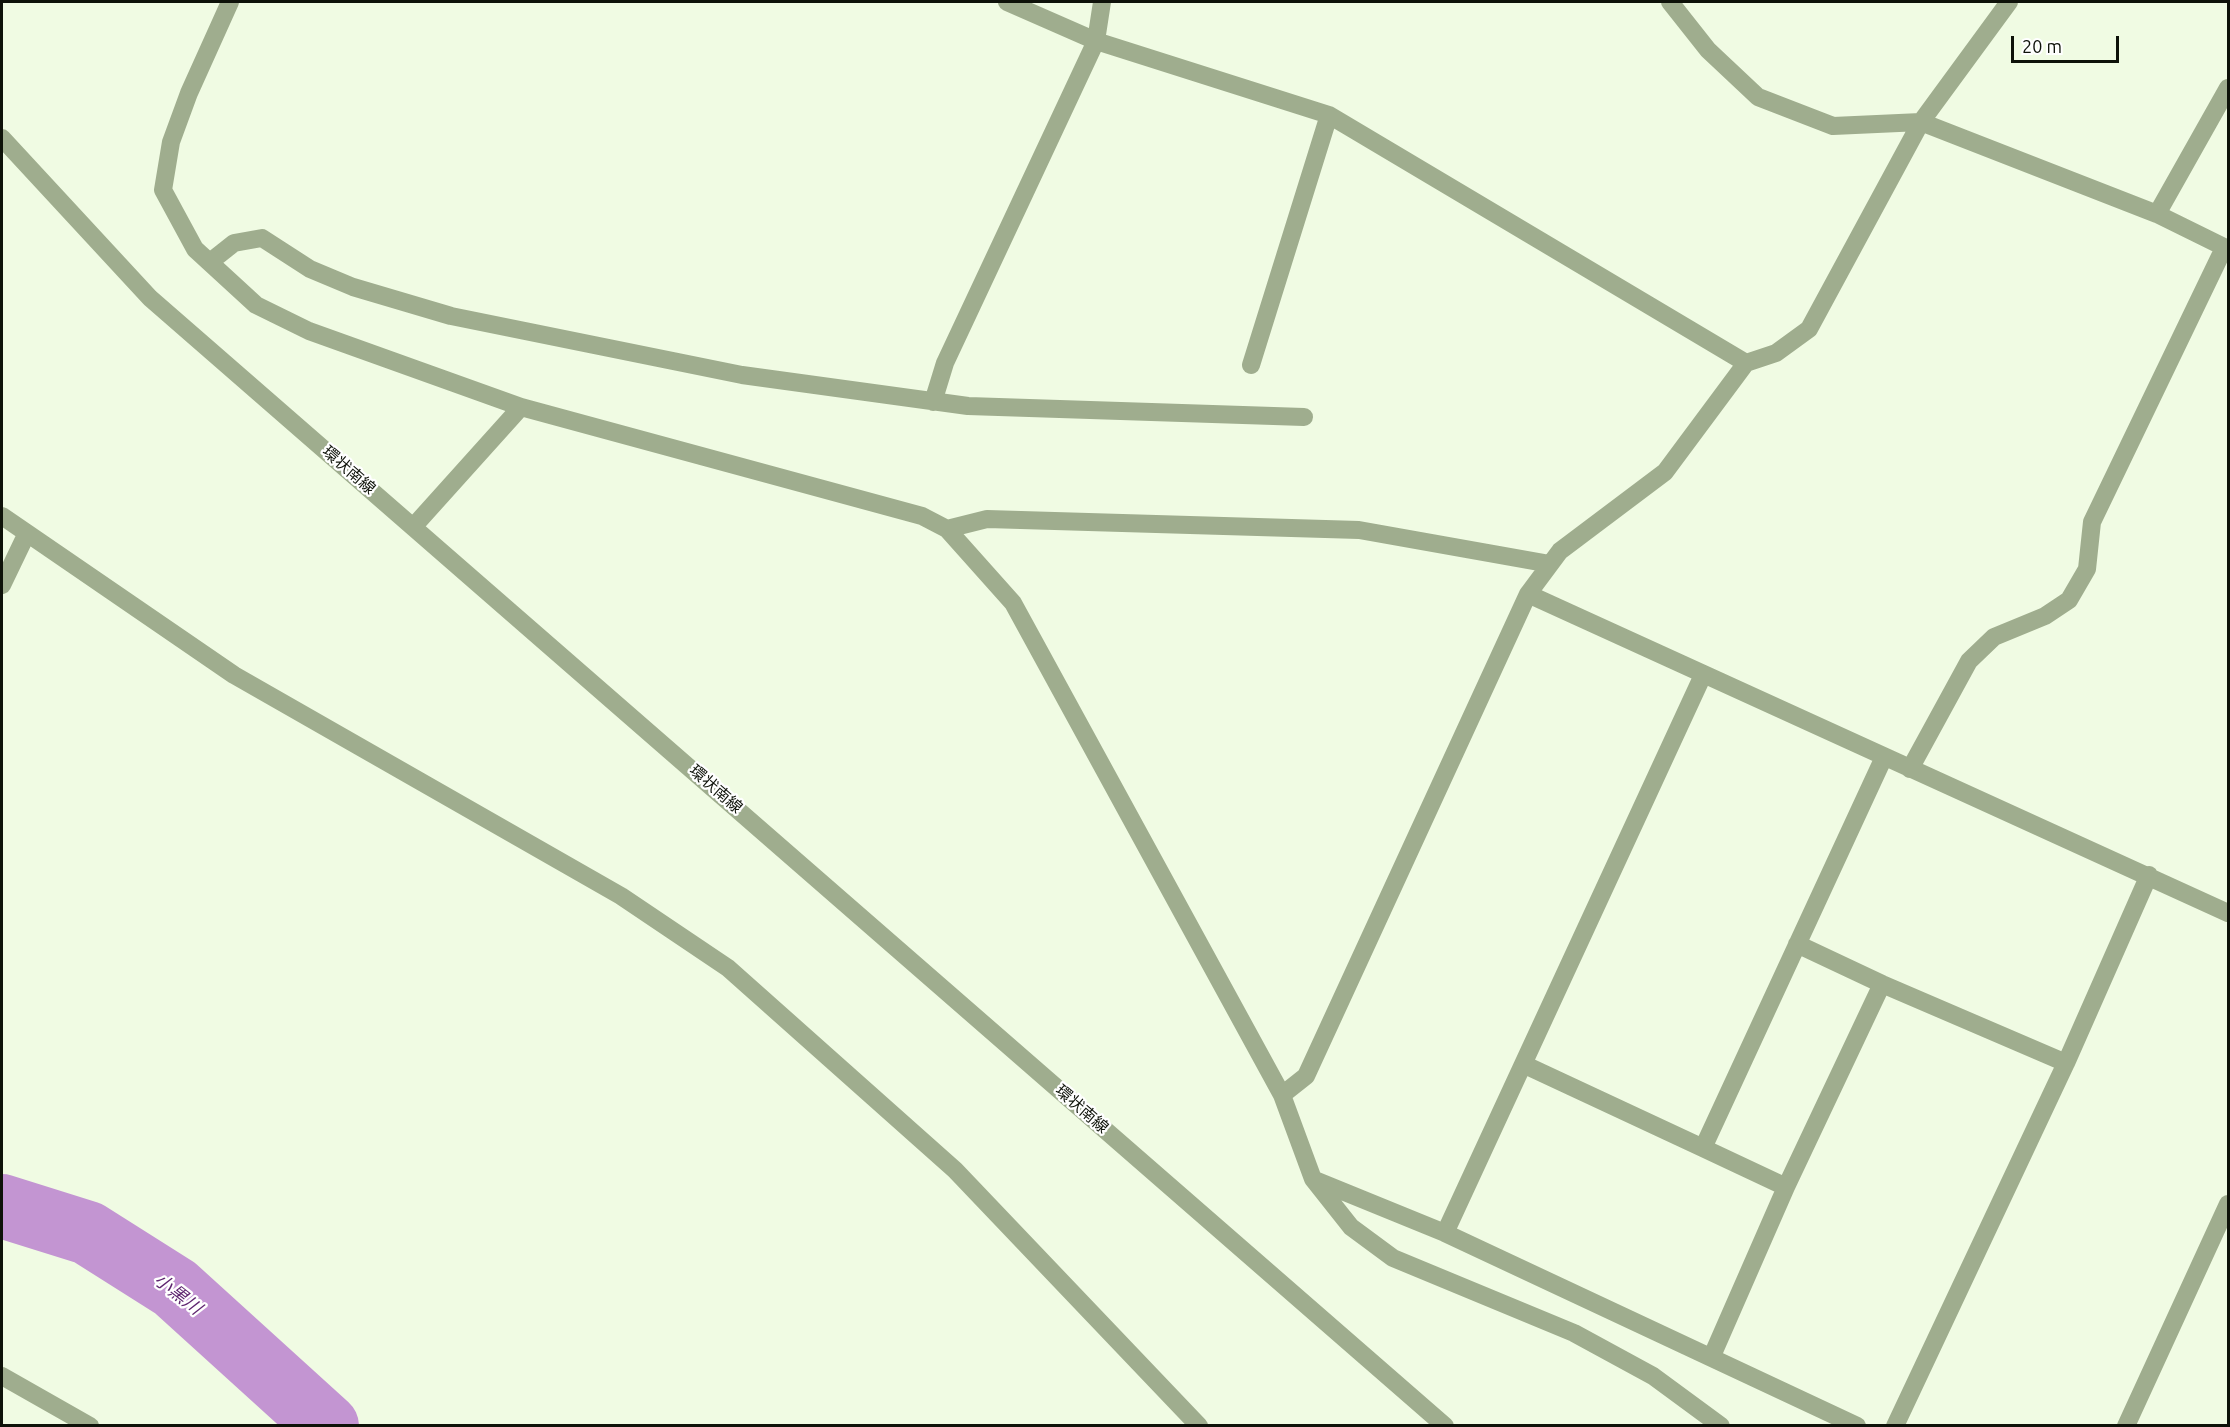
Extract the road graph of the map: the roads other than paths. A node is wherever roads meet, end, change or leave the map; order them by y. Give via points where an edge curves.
1 (230, 2) edge
2 (1007, 2) edge
3 (1102, 2) edge
4 (1670, 2) edge
5 (2009, 2) edge
6 (1096, 41) junction
7 (2229, 88) edge
8 (1329, 115) junction
9 (1921, 122) junction
10 (2, 138) edge
11 (2157, 214) junction
12 (2226, 249) edge
13 (210, 262) junction
14 (1746, 363) junction
15 (1251, 365) dead end
16 (933, 402) junction
17 (521, 407) junction
18 (1304, 417) dead end
19 (2, 516) edge
20 (414, 526) junction
21 (947, 530) junction
22 (27, 533) junction
23 (1550, 564) junction
24 (2, 585) edge
25 (1528, 594) junction
26 (1704, 675) junction
27 (1884, 757) junction
28 (1910, 769) junction
29 (2149, 875) junction
30 (2229, 913) edge
31 (1797, 944) junction
32 (1882, 984) junction
33 (2066, 1063) junction
34 (1525, 1065) junction
35 (1282, 1095) junction
36 (1703, 1148) junction
37 (1313, 1179) junction
38 (1786, 1186) junction
39 (2229, 1204) edge
40 (1445, 1233) junction
41 (1712, 1356) junction
42 (2, 1376) edge
43 (90, 1425) edge
44 (1199, 1425) edge
45 (1445, 1425) edge
46 (1721, 1425) edge
47 (1857, 1425) edge
48 (1895, 1425) edge
49 (2126, 1425) edge

1 - 13 street via 171,142 163,190 195,249
2 - 6 street
3 - 6 street
4 - 9 street via 1708,50 1758,97 1833,126
5 - 9 street
6 - 8 street
6 - 16 street via 945,363
7 - 11 street
8 - 14 street
8 - 15 street
9 - 11 street
9 - 14 street via 1809,329 1776,353
10 - 20 street, 環状南線 via 150,298
11 - 12 street
12 - 28 street via 2092,522 2087,569 2069,600 2045,616 1994,637 1969,661
13 - 16 street via 234,243 262,238 310,269 353,287 451,316 742,375
13 - 17 street via 256,305 309,331
14 - 23 street via 1665,472 1560,551
16 - 18 street
17 - 20 street
17 - 21 street via 922,516
19 - 22 street
20 - 45 street, 環状南線
21 - 23 street via 987,519 1359,530
21 - 35 street via 1013,603
22 - 24 street
22 - 44 street via 234,675 621,896 728,968 955,1170
23 - 25 street
25 - 26 street
25 - 35 street via 1306,1076
26 - 27 street
26 - 34 street
27 - 28 street
27 - 31 street
28 - 29 street
29 - 30 street
29 - 33 street
31 - 32 street
31 - 36 street
32 - 33 street
32 - 38 street
33 - 48 street
34 - 36 street
34 - 40 street
35 - 37 street
36 - 38 street
37 - 40 street
37 - 46 street via 1351,1227 1392,1258 1574,1333 1653,1376
38 - 41 street
39 - 49 street
40 - 41 street
41 - 47 street
42 - 43 street

